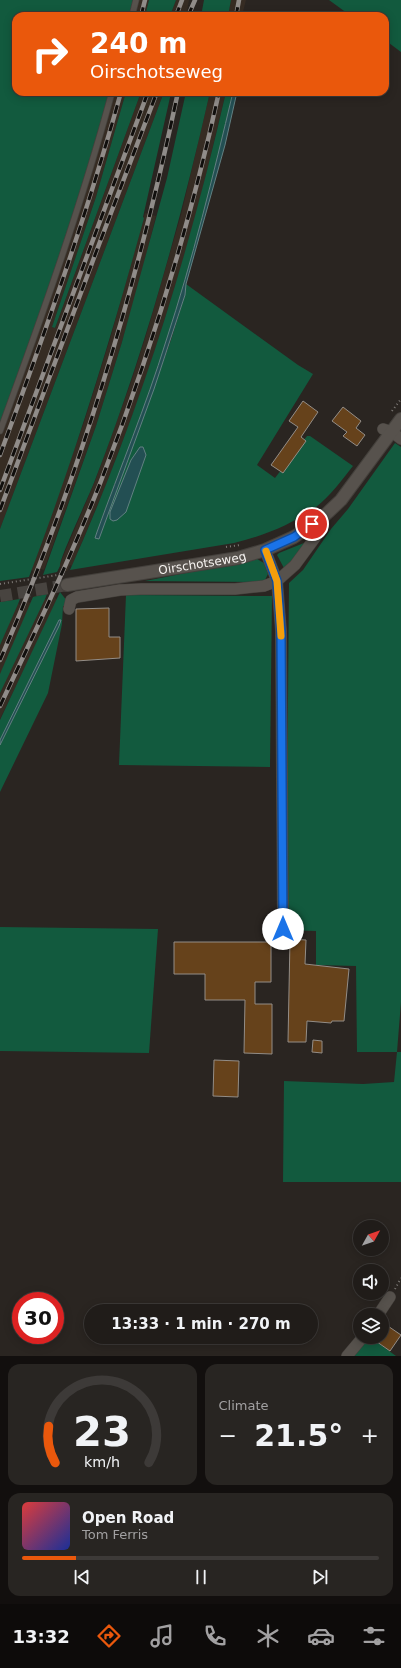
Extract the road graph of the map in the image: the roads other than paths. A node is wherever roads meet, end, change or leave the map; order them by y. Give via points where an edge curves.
1 (136, 0) edge
2 (133, 12) edge
3 (111, 96) edge
4 (401, 419) edge
5 (0, 432) edge
6 (392, 433) edge
7 (322, 518) junction
8 (265, 550) junction
9 (277, 581) junction
10 (67, 585) tunnel mouth
11 (69, 609) dead end
12 (283, 929) dead end
13 (390, 1297) dead end
14 (383, 1308) edge
15 (357, 1344) edge
16 (347, 1356) edge

1 - 2 lane
3 - 5 lane via 54,282
4 - 6 street, Oirschotseweg
6 - 7 street, Oirschotseweg via 341,500
7 - 8 street, Oirschotseweg via 294,537
7 - 9 street via 320,531 295,565
8 - 9 street
8 - 10 street, Oirschotseweg via 238,558
9 - 11 street via 264,586 245,588 141,589 107,592 74,598 69,604
9 - 12 street via 281,631
13 - 14 street
15 - 16 street

